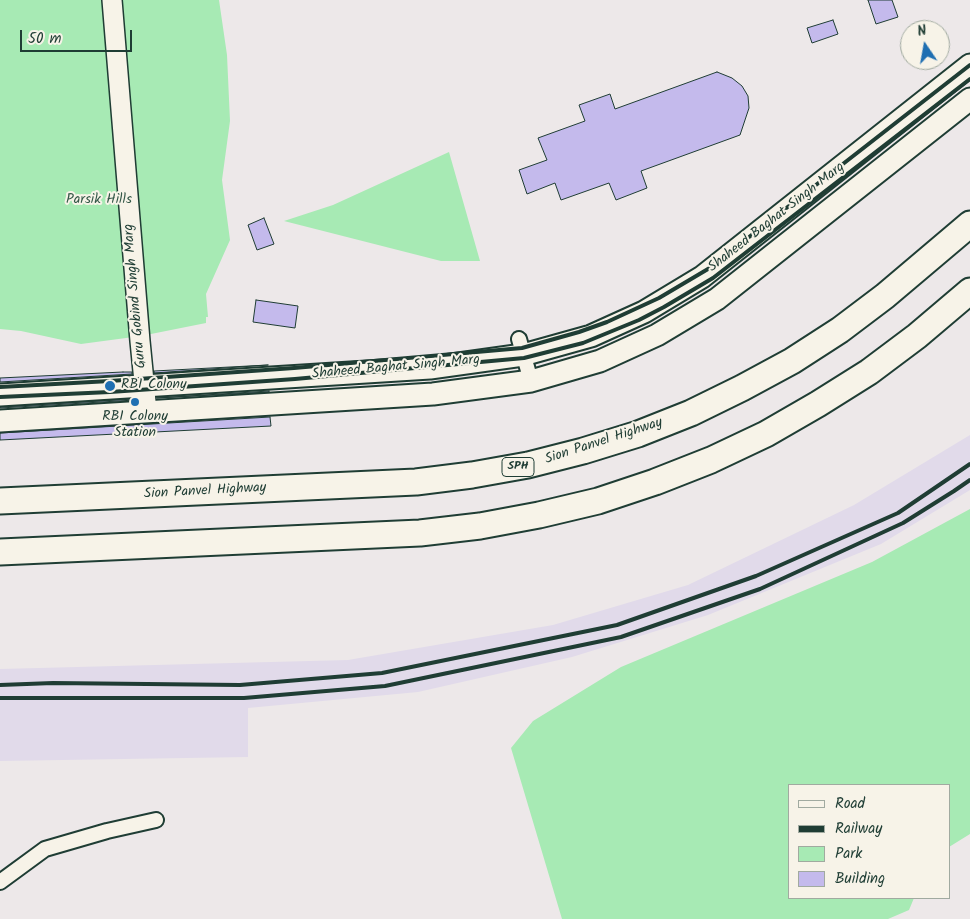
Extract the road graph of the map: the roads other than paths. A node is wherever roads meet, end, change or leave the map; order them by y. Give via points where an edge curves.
1 (112, 0) edge
2 (970, 65) edge
3 (970, 99) edge
4 (970, 224) edge
5 (970, 291) edge
6 (521, 347) junction
7 (531, 381) junction
8 (144, 387) junction
9 (0, 395) edge
10 (147, 412) junction
11 (0, 421) edge
12 (0, 501) edge
13 (0, 552) edge
14 (156, 820) dead end
15 (0, 882) edge

1 - 8 street, Guru Gobind Singh Marg
2 - 6 main road, Shaheed Baghat Singh Marg via 702,277 644,312 591,336
3 - 7 main road, Shaheed Baghat Singh Marg via 717,299 657,335 600,361
4 - 12 highway, Sion Panvel Highway / SPH via 885,296 792,360 691,413 584,451 519,467 416,482
5 - 13 highway via 869,372 766,434 711,460 598,501 480,526 420,533
6 - 7 street
6 - 8 main road, Shaheed Baghat Singh Marg via 430,368
7 - 10 main road, Shaheed Baghat Singh Marg via 433,394
8 - 9 main road, Shaheed Baghat Singh Marg
8 - 10 street, Guru Gobind Singh Marg
10 - 11 main road, Shaheed Baghat Singh Marg
14 - 15 street via 45,849

